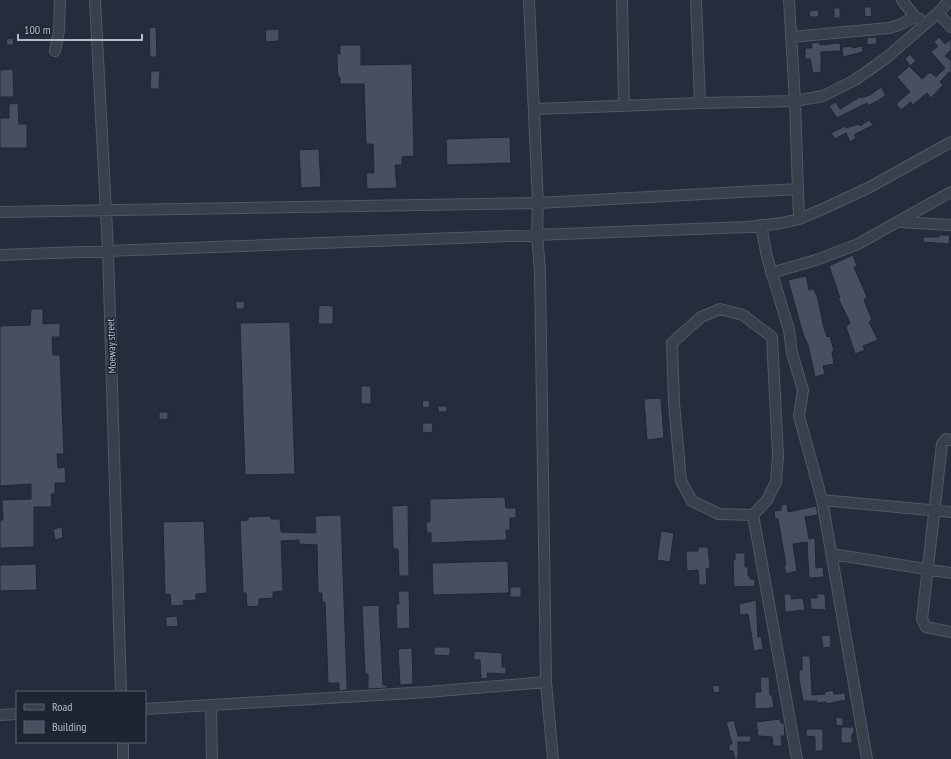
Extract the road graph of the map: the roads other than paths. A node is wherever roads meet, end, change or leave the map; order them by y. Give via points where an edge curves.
1 (60, 0) edge
2 (95, 0) edge
3 (529, 0) edge
4 (622, 0) edge
5 (696, 0) edge
6 (789, 0) edge
7 (902, 0) edge
8 (950, 0) edge
9 (938, 12) junction
10 (915, 17) junction
11 (951, 27) edge
12 (791, 37) junction
13 (55, 51) dead end
14 (795, 102) junction
15 (700, 103) junction
16 (624, 105) junction
17 (535, 109) junction
18 (951, 142) edge
19 (798, 189) junction
20 (951, 192) edge
21 (538, 203) junction
22 (105, 210) junction
23 (0, 212) edge
24 (799, 219) junction
25 (900, 222) junction
26 (951, 225) edge
27 (761, 226) junction
28 (536, 234) junction
29 (108, 250) junction
30 (0, 255) edge
31 (771, 273) junction
32 (951, 440) edge
33 (822, 500) junction
34 (936, 510) junction
35 (951, 512) edge
36 (753, 515) junction
37 (832, 554) junction
38 (927, 570) junction
39 (951, 573) edge
40 (951, 632) edge
41 (546, 682) junction
42 (121, 691) edge
43 (210, 705) junction
44 (146, 708) edge
45 (16, 714) edge
46 (0, 715) edge
47 (122, 743) edge
48 (123, 759) edge
49 (212, 759) edge
50 (553, 759) edge
51 (797, 759) edge
52 (867, 759) edge

1 - 13 street
2 - 22 street, Moeway street
3 - 17 street
4 - 16 street
5 - 15 street
6 - 12 street
7 - 10 street
8 - 9 street
9 - 10 street via 924,20
9 - 11 street
9 - 14 street via 886,58 855,80 823,96
10 - 12 street via 889,28
12 - 14 street
14 - 15 street
14 - 19 street
15 - 16 street
16 - 17 street
17 - 21 street
18 - 24 street via 870,187
19 - 21 street
19 - 24 street
20 - 25 street
21 - 22 street
21 - 28 street
22 - 23 street
22 - 29 street, Moeway street
24 - 27 street
25 - 26 street
25 - 31 street via 858,244
27 - 28 street
27 - 31 street
28 - 29 street
28 - 41 street via 540,271
29 - 30 street
29 - 42 street, Moeway street
31 - 33 street via 789,330 792,353 803,390 799,416
32 - 34 street via 946,439 942,444
33 - 34 street
33 - 37 street
34 - 35 street
34 - 38 street
36 - 36 street via 719,514 692,501 681,481 672,344 701,317 720,309 743,315 772,337 778,456 776,482 767,500
36 - 51 street
37 - 38 street
37 - 52 street
38 - 39 street
38 - 40 street via 923,623 930,629
41 - 43 street
41 - 50 street
43 - 44 street
43 - 49 street
45 - 46 street
47 - 48 street

